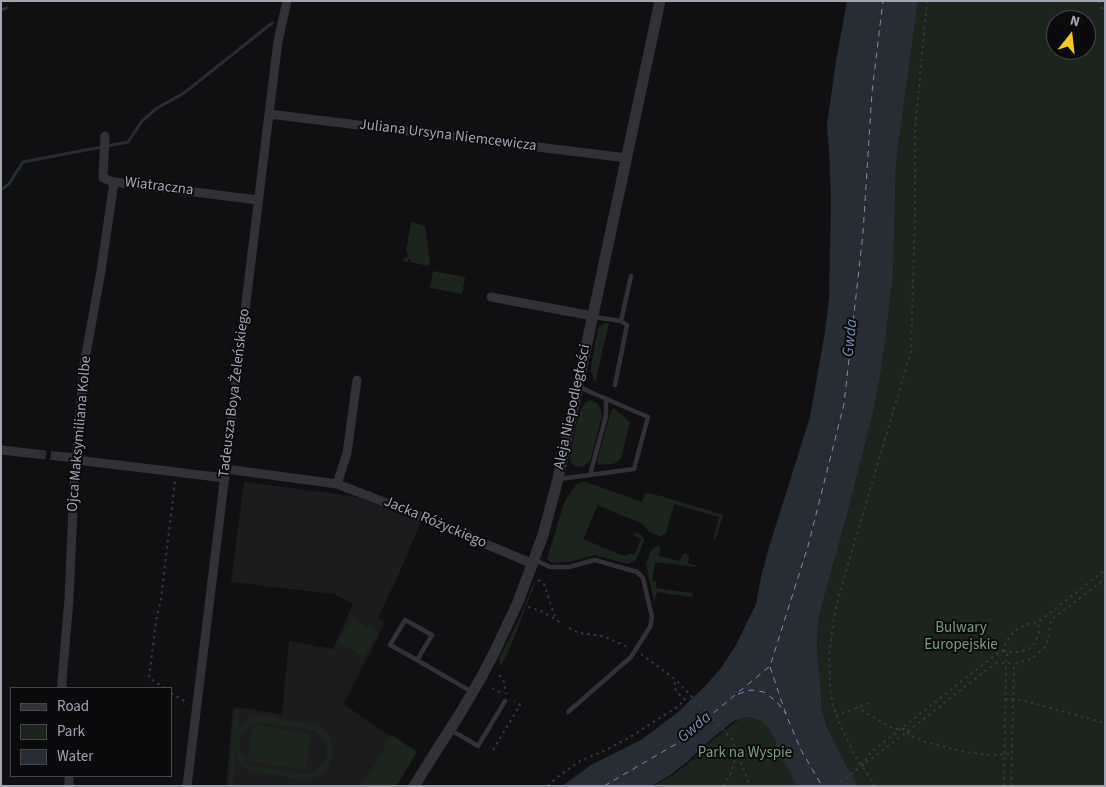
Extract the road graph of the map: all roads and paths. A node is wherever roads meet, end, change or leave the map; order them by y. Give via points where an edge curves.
1 (287, 1) edge
2 (660, 1) edge
3 (928, 1) edge
4 (1099, 1) edge
5 (1105, 15) edge
6 (269, 114) junction
7 (105, 136) dead end
8 (626, 158) junction
9 (114, 182) junction
10 (258, 200) junction
11 (631, 276) dead end
12 (491, 297) dead end
13 (593, 316) junction
14 (621, 321) junction
15 (357, 380) dead end
16 (615, 385) dead end
17 (578, 386) junction
18 (606, 399) junction
19 (1, 450) edge
20 (37, 454) tunnel mouth
21 (56, 456) tunnel mouth
22 (77, 459) junction
23 (176, 472) junction
24 (225, 473) junction
25 (590, 475) junction
26 (558, 479) junction
27 (337, 484) junction
28 (533, 562) junction
29 (1104, 571) edge
30 (1105, 579) edge
31 (538, 580) dead end
32 (528, 607) dead end
33 (556, 620) junction
34 (1038, 622) junction
35 (563, 624) dead end
36 (1003, 651) junction
37 (1008, 652) junction
38 (417, 660) junction
39 (1006, 663) junction
40 (1014, 664) junction
41 (500, 675) dead end
42 (676, 680) dead end
43 (682, 686) dead end
44 (62, 687) edge
45 (163, 687) edge
46 (952, 689) junction
47 (473, 692) junction
48 (172, 694) edge
49 (956, 694) junction
50 (505, 699) joint
51 (1005, 699) junction
52 (1013, 699) junction
53 (869, 702) dead end
54 (856, 707) junction
55 (197, 708) junction
56 (568, 712) dead end
57 (836, 716) junction
58 (1105, 723) edge
59 (900, 729) junction
60 (450, 730) junction
61 (907, 732) junction
62 (737, 751) junction
63 (1005, 754) junction
64 (1012, 754) junction
65 (862, 766) junction
66 (187, 786) edge
67 (414, 786) edge
68 (548, 786) edge
69 (723, 786) edge
70 (750, 786) edge
71 (836, 786) edge
72 (875, 786) edge
73 (1004, 786) edge
74 (1011, 786) edge

1 - 6 street, Tadeusza Boya Żeleńskiego
2 - 8 street, Aleja Niepodległości
3 - 57 path via 915,129 911,351 833,623 830,689
4 - 5 path
6 - 8 street, Juliana Ursyna Niemcewicza
6 - 10 street, Tadeusza Boya Żeleńskiego
7 - 9 street, Wiatraczna via 103,178
8 - 13 street, Aleja Niepodległości
9 - 10 street, Wiatraczna
9 - 22 street, Ojca Maksymiliana Kolbe via 84,365
10 - 24 street, Tadeusza Boya Żeleńskiego
11 - 14 lane
12 - 13 street
13 - 14 lane
13 - 17 street, Aleja Niepodległości
14 - 16 lane via 627,325
15 - 27 street via 347,453
17 - 18 lane
17 - 26 street, Aleja Niepodległości
18 - 25 lane via 606,416
18 - 25 lane via 648,417 634,469
19 - 20 street
21 - 22 street, Jacka Różyckiego
22 - 23 street, Jacka Różyckiego
22 - 44 street, Ojca Maksymiliana Kolbe
23 - 24 street, Jacka Różyckiego
23 - 45 path via 149,678
24 - 27 street, Jacka Różyckiego
24 - 55 street, Tadeusza Boya Żeleńskiego
25 - 26 lane
26 - 28 street, Aleja Niepodległości
27 - 28 street, Jacka Różyckiego
28 - 47 street, Aleja Niepodległości via 510,621
28 - 56 lane via 560,568 595,560 637,572 643,578 652,617 650,627 630,656
29 - 34 path
30 - 40 path via 1051,620 1045,647 1036,656
31 - 33 path via 544,584
32 - 33 path
33 - 35 path
34 - 36 path via 1015,630
34 - 37 path via 1039,634 1032,647
36 - 37 path
36 - 46 path
37 - 39 path
38 - 38 lane via 390,645 405,620 432,635
38 - 47 lane
39 - 40 path
39 - 49 path via 989,668
39 - 51 path
40 - 52 path
41 - 50 path
42 - 68 path via 674,686 685,700 677,707 630,737 580,761
43 - 62 path via 732,739
46 - 49 path
46 - 59 path
47 - 60 street, Aleja Niepodległości
48 - 55 path
49 - 61 path
50 - 60 lane via 478,746
51 - 52 path
51 - 63 path
52 - 58 path
52 - 64 path
53 - 54 path
54 - 57 path
54 - 59 path
55 - 66 street, Tadeusza Boya Żeleńskiego
57 - 65 path
59 - 61 path
59 - 65 path via 870,753
60 - 67 street, Aleja Niepodległości
61 - 63 path via 925,742 947,748 990,755
61 - 65 path
62 - 69 path
62 - 70 path
63 - 64 path
63 - 73 path
64 - 74 path
65 - 71 path
65 - 72 path

